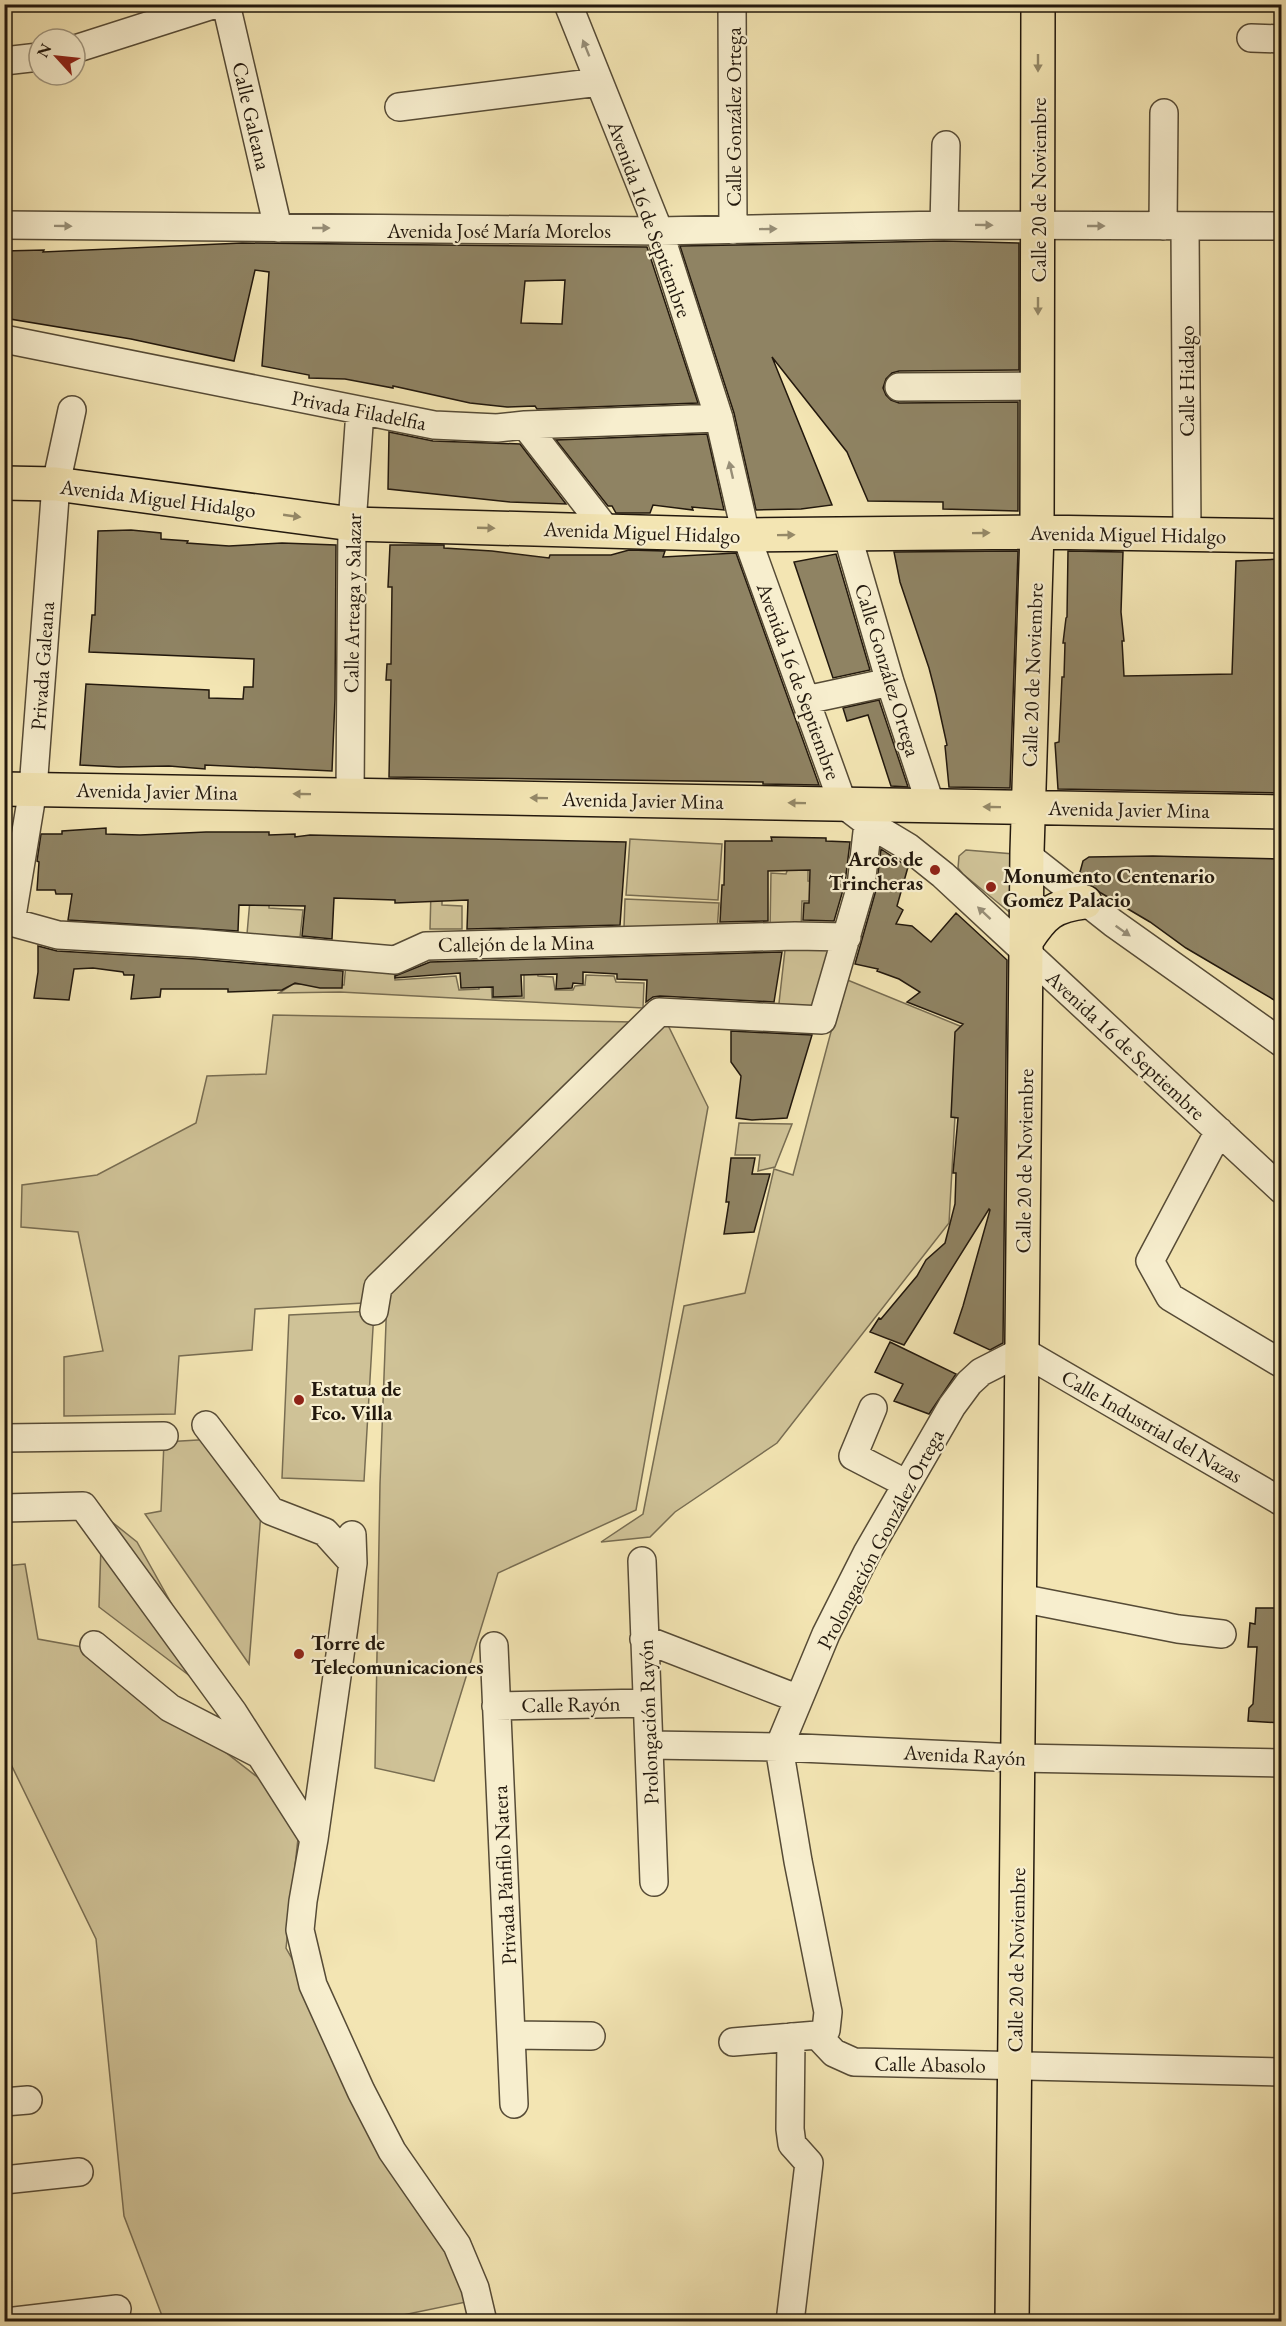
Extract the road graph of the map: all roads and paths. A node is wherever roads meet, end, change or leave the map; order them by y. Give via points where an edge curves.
1 (216, 4) edge
2 (226, 4) edge
3 (568, 4) edge
4 (732, 4) edge
5 (1038, 4) edge
6 (1251, 38) dead end
7 (1281, 39) edge
8 (87, 45) edge
9 (27, 58) edge
10 (4, 61) edge
11 (599, 82) junction
12 (399, 107) dead end
13 (1164, 113) dead end
14 (946, 146) dead end
15 (4, 225) edge
16 (944, 225) junction
17 (1038, 226) junction
18 (1174, 226) junction
19 (1281, 226) edge
20 (278, 228) junction
21 (733, 230) junction
22 (659, 231) junction
23 (4, 339) edge
24 (1038, 386) junction
25 (900, 387) dead end
26 (72, 410) dead end
27 (360, 411) junction
28 (719, 418) junction
29 (525, 425) junction
30 (4, 483) edge
31 (56, 484) junction
32 (352, 524) junction
33 (608, 532) junction
34 (1037, 532) junction
35 (847, 534) junction
36 (746, 536) junction
37 (1187, 536) junction
38 (1281, 536) edge
39 (890, 682) junction
40 (806, 700) junction
41 (19, 789) edge
42 (350, 795) junction
43 (931, 806) junction
44 (1028, 807) junction
45 (1281, 812) edge
46 (855, 814) junction
47 (1028, 856) junction
48 (1085, 902) junction
49 (11, 922) joint
50 (847, 937) junction
51 (1027, 947) junction
52 (1281, 1043) edge
53 (1219, 1131) junction
54 (1281, 1190) edge
55 (374, 1311) dead end
56 (1022, 1351) junction
57 (1281, 1364) edge
58 (873, 1408) dead end
59 (206, 1425) dead end
60 (164, 1436) dead end
61 (4, 1438) edge
62 (907, 1484) junction
63 (1281, 1502) edge
64 (4, 1508) edge
65 (352, 1535) dead end
66 (642, 1561) dead end
67 (353, 1563) junction
68 (1020, 1598) junction
69 (1222, 1634) dead end
70 (644, 1639) junction
71 (94, 1645) dead end
72 (494, 1646) dead end
73 (799, 1699) junction
74 (647, 1703) junction
75 (496, 1706) junction
76 (649, 1745) junction
77 (779, 1747) junction
78 (260, 1754) junction
79 (1018, 1758) junction
80 (1281, 1763) edge
81 (314, 1839) junction
82 (654, 1882) dead end
83 (512, 2035) junction
84 (591, 2036) dead end
85 (804, 2036) junction
86 (733, 2042) dead end
87 (1015, 2066) junction
88 (1281, 2072) edge
89 (514, 2104) dead end
90 (79, 2172) dead end
91 (4, 2180) edge
92 (117, 2309) dead end
93 (6, 2322) edge
94 (483, 2322) edge
95 (790, 2322) edge
96 (1012, 2322) edge

1 - 8 street
2 - 20 street, Calle Galeana
11 -> 3 street, Avenida 16 de Septiembre
4 - 21 street, Calle González Ortega
5 -> 17 main road, Calle 20 de Noviembre
6 - 7 street
9 - 10 street
11 - 12 street
11 - 22 street, Avenida 16 de Septiembre
13 - 18 street, Calle Hidalgo
14 - 16 street
15 -> 20 street, Avenida José María Morelos
16 -> 17 street, Avenida José María Morelos
21 -> 16 street, Avenida José María Morelos
17 -> 18 street, Avenida José María Morelos
17 -> 24 main road, Calle 20 de Noviembre
18 - 19 street, Avenida José María Morelos
18 - 37 street, Calle Hidalgo
20 -> 22 street, Avenida José María Morelos
21 - 22 street, Avenida José María Morelos
22 - 28 street, Avenida 16 de Septiembre
23 - 27 street, Privada Filadelfia
24 - 25 street
24 - 34 main road, Calle 20 de Noviembre
26 - 31 street, Privada Galeana
27 - 29 street, Privada Filadelfia via 445,426
27 - 32 street, Calle Arteaga y Salazar
28 - 29 street, Privada Filadelfia
36 -> 28 street, Avenida 16 de Septiembre
29 - 33 street
30 - 31 main road, Avenida Miguel Hidalgo
31 -> 32 main road, Avenida Miguel Hidalgo
31 - 41 street, Privada Galeana
32 -> 33 main road, Avenida Miguel Hidalgo
32 - 42 street, Calle Arteaga y Salazar
33 - 36 main road, Avenida Miguel Hidalgo
35 -> 34 main road, Avenida Miguel Hidalgo
34 - 37 main road, Avenida Miguel Hidalgo
34 - 44 main road, Calle 20 de Noviembre
36 -> 35 main road, Avenida Miguel Hidalgo
35 - 39 street, Calle González Ortega
36 - 40 street, Avenida 16 de Septiembre
37 - 38 main road, Avenida Miguel Hidalgo
39 - 40 street
39 - 43 street, Calle González Ortega
40 - 46 street, Avenida 16 de Septiembre
42 -> 41 main road, Avenida Javier Mina
41 - 49 street, Privada Galeana
46 -> 42 main road, Avenida Javier Mina
44 -> 43 main road, Avenida Javier Mina
43 - 46 main road, Avenida Javier Mina
44 - 45 main road, Avenida Javier Mina
44 - 47 main road, Calle 20 de Noviembre
46 - 50 street via 861,886
51 -> 46 street, Avenida 16 de Septiembre via 908,847
47 - 48 street
47 - 51 main road, Calle 20 de Noviembre
48 - 51 main road via 1050,912
48 -> 52 street
49 - 50 street, Callejón de la Mina via 58,935 395,960 426,946
50 - 55 street via 822,1020 659,1012 378,1287
51 - 53 street, Avenida 16 de Septiembre
51 - 56 main road, Calle 20 de Noviembre
53 - 54 street, Avenida 16 de Septiembre
53 - 57 street via 1150,1261 1170,1297
56 - 62 street, Prolongación González Ortega via 981,1372 969,1383
56 - 63 street, Calle Industrial del Nazas
56 - 68 main road, Calle 20 de Noviembre
58 - 62 street via 852,1456
59 - 67 street via 271,1511 325,1532
60 - 61 street
62 - 73 street, Prolongación González Ortega via 831,1624
64 - 78 street via 83,1506
65 - 67 street
66 - 70 street, Prolongación Rayón
67 - 81 street
68 - 69 street
68 - 79 main road, Calle 20 de Noviembre
70 - 73 street
70 - 74 street, Prolongación Rayón
71 - 78 street via 170,1708
72 - 75 street, Privada Pánfilo Natera
73 - 77 street, Prolongación González Ortega
74 - 75 street, Calle Rayón
74 - 76 street, Prolongación Rayón
75 - 83 street, Privada Pánfilo Natera
76 - 77 street, Avenida Rayón
76 - 82 street, Prolongación Rayón
77 - 79 street, Avenida Rayón
77 - 85 street via 828,2012 826,2030
78 - 81 street
79 - 80 street, Avenida Rayón
79 - 87 main road, Calle 20 de Noviembre
81 - 94 street via 300,1930 313,1985 392,2151 457,2245 475,2288
83 - 84 street
83 - 89 street, Privada Pánfilo Natera
85 - 86 street
85 - 87 street, Calle Abasolo via 854,2062
85 - 95 street via 791,2137 792,2144 809,2163
87 - 88 street, Calle Abasolo
87 - 96 main road, Calle 20 de Noviembre
90 - 91 street
92 - 93 street

